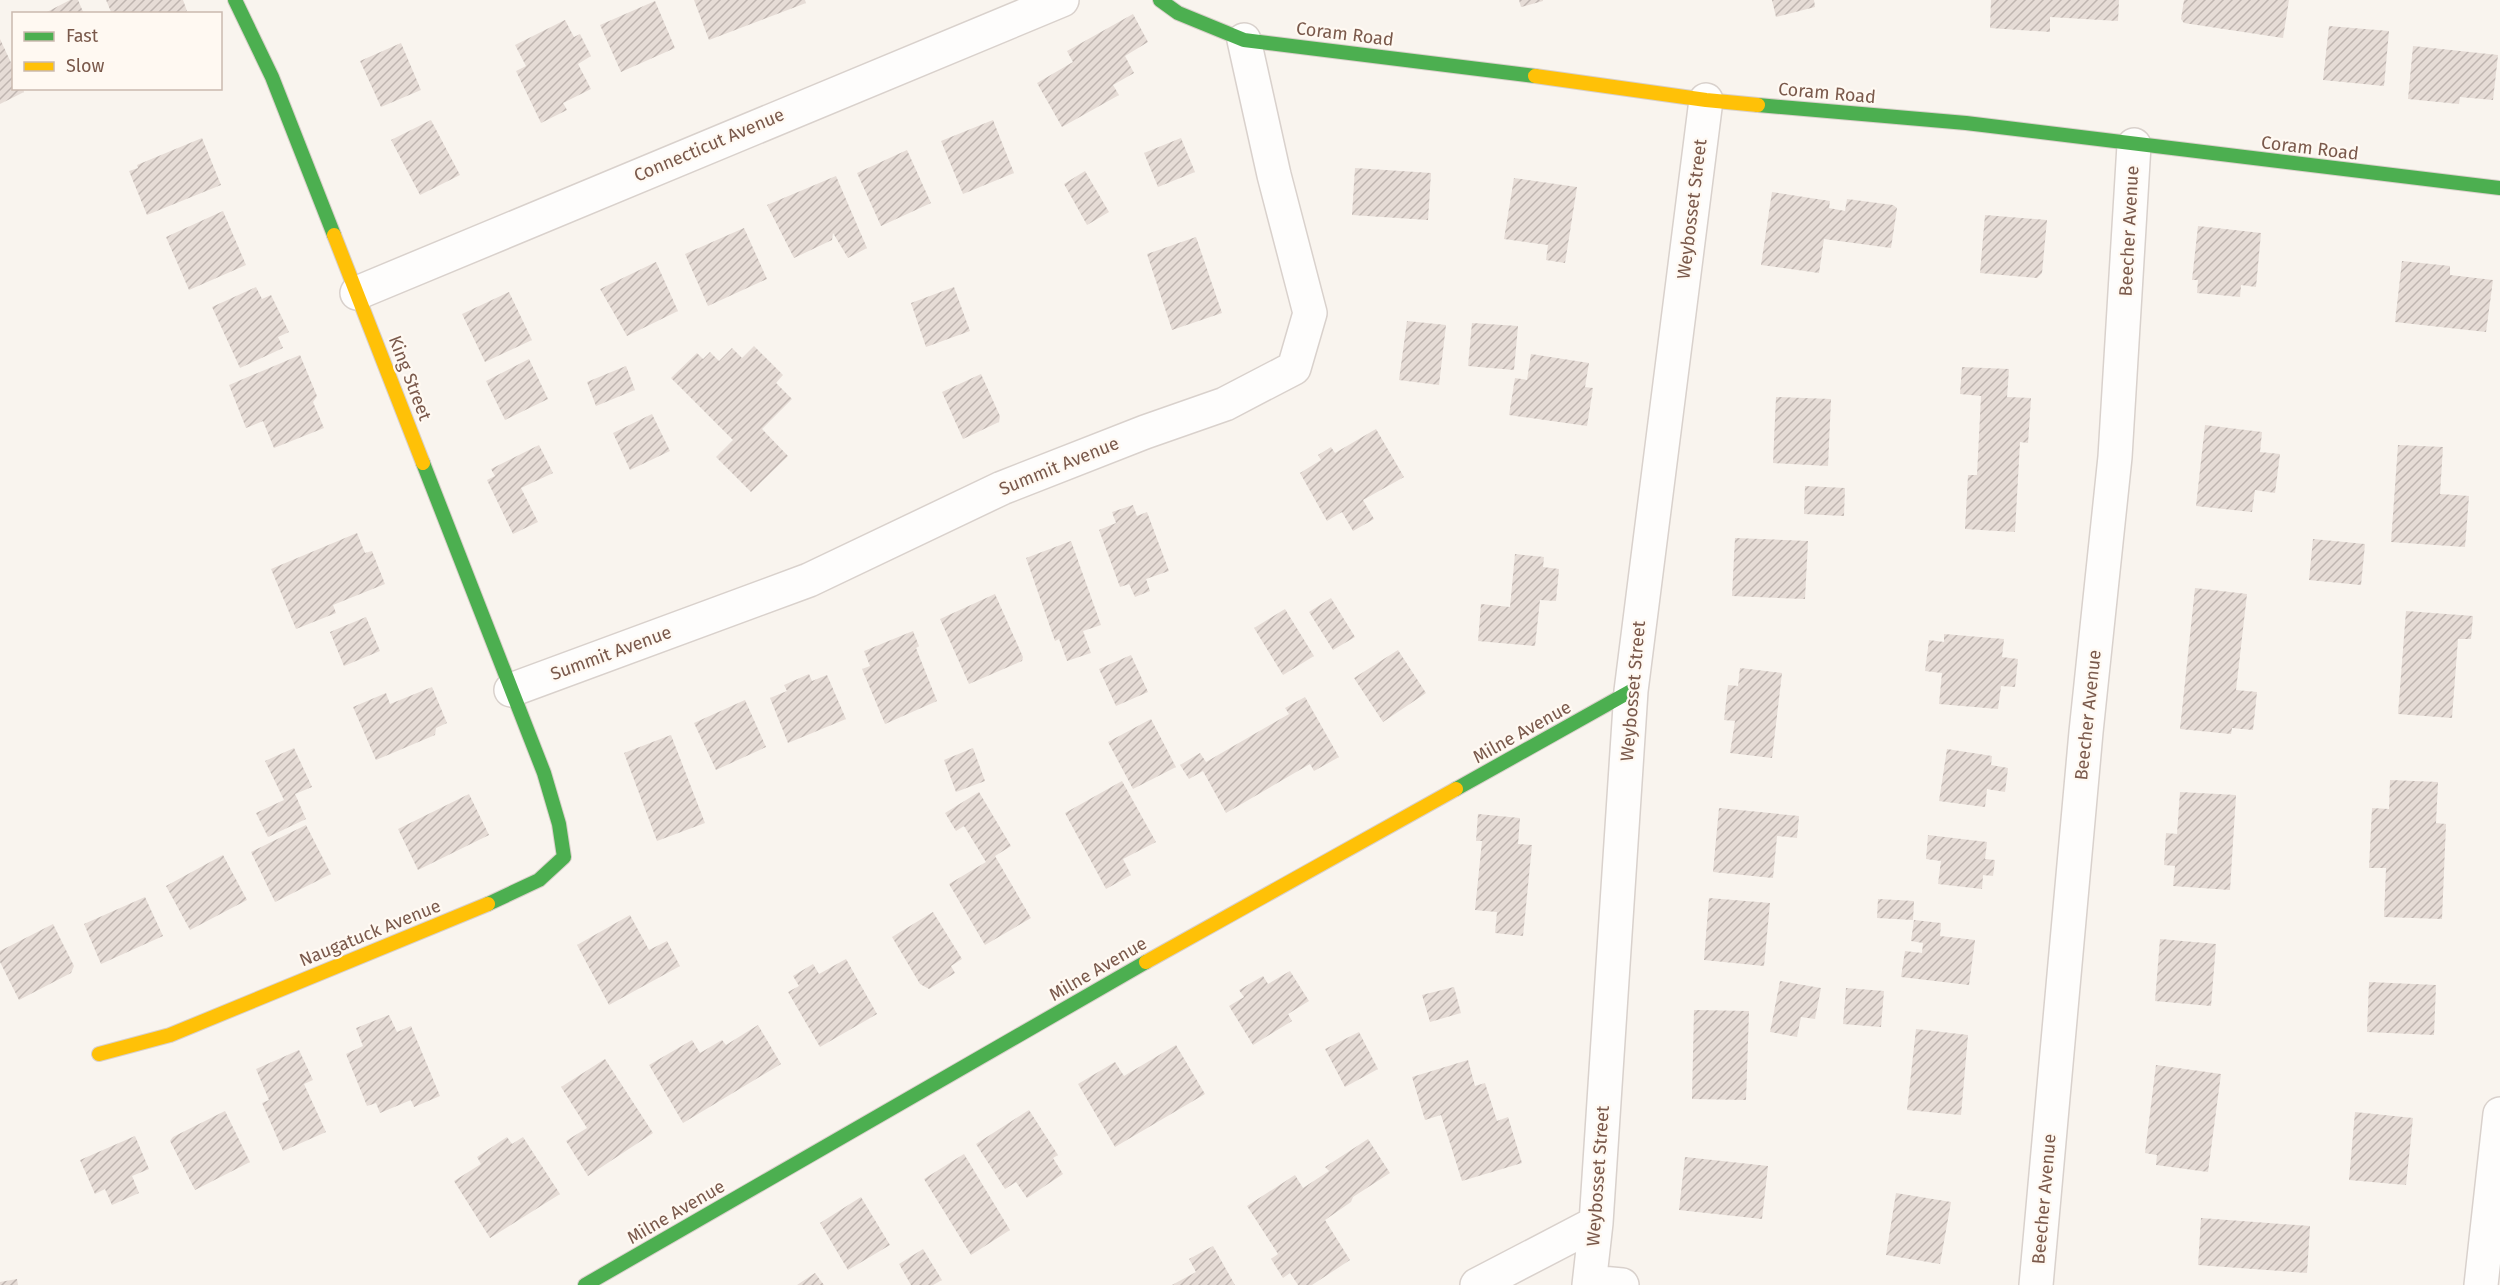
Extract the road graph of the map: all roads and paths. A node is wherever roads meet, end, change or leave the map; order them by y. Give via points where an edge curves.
1 (235, 0) edge
2 (1062, 0) edge
3 (1160, 0) edge
4 (1244, 40) junction
5 (1706, 100) junction
6 (2134, 145) junction
7 (2500, 188) edge
8 (357, 293) junction
9 (511, 690) junction
10 (1631, 691) junction
11 (544, 773) joint
12 (99, 1054) dead end
13 (2500, 1114) edge
14 (1596, 1223) junction
15 (1590, 1283) edge
16 (585, 1285) edge
17 (1477, 1285) edge
18 (1622, 1285) edge
19 (2036, 1285) edge
20 (2481, 1285) edge

1 - 8 street, King Street via 272,77
2 - 8 street, Connecticut Avenue
3 - 4 street, Coram Road via 1178,14
4 - 5 street, Coram Road
4 - 9 street, Summit Avenue via 1310,313 1294,368 1226,404 1002,488 809,580
5 - 6 street, Coram Road via 1966,123
5 - 10 street, Weybosset Street
6 - 7 street, Coram Road
6 - 19 street, Beecher Avenue via 2115,457
8 - 9 street, King Street
9 - 11 street, King Street
10 - 14 street, Weybosset Street
10 - 16 street, Milne Avenue via 1102,987
11 - 12 street, Naugatuck Avenue via 564,857 539,880 170,1035
13 - 20 street
14 - 15 street, Weybosset Street
14 - 17 street
15 - 18 street

